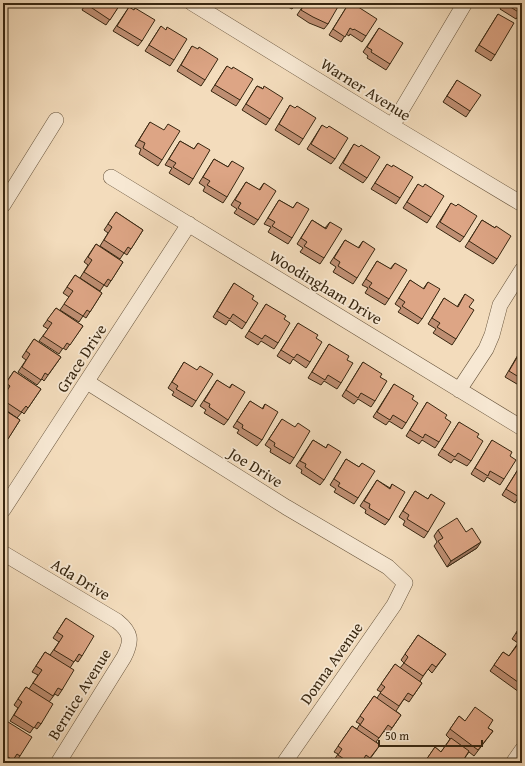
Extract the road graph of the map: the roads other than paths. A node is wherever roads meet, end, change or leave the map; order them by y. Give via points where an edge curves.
1 (192, 3) edge
2 (465, 3) edge
3 (56, 120) dead end
4 (392, 126) junction
5 (111, 177) dead end
6 (522, 204) edge
7 (3, 205) edge
8 (189, 224) junction
9 (522, 270) edge
10 (87, 382) junction
11 (459, 390) junction
12 (522, 428) edge
13 (3, 510) edge
14 (3, 553) edge
15 (405, 582) joint
16 (130, 643) joint
17 (522, 750) edge
18 (58, 763) edge
19 (284, 763) edge
20 (513, 763) edge

1 - 4 street, Warner Avenue
2 - 4 street
3 - 7 street
4 - 6 street, Warner Avenue
5 - 8 street, Woodingham Drive
8 - 10 street, Grace Drive
8 - 11 street, Woodingham Drive
9 - 11 street via 500,305 486,349
10 - 13 street, Grace Drive
10 - 15 street, Joe Drive via 286,507 388,567
11 - 12 street, Woodingham Drive
14 - 16 street, Ada Drive via 117,621 129,635
15 - 19 street, Donna Avenue via 394,605
16 - 18 street, Bernice Avenue via 124,657
17 - 20 street

